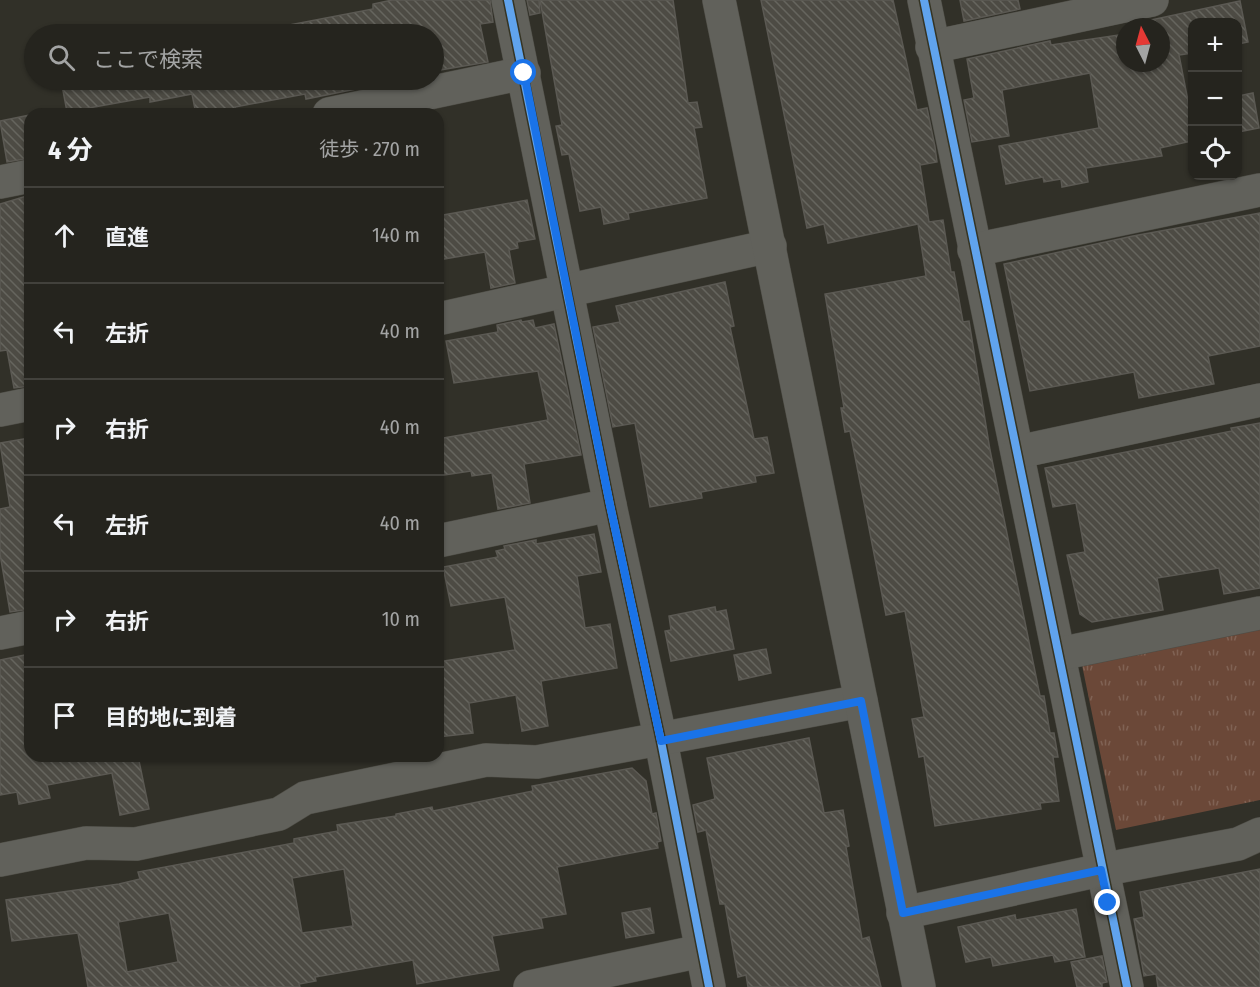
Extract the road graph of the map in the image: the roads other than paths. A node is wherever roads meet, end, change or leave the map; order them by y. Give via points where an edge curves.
1 (508, 0) edge
2 (719, 0) edge
3 (924, 0) edge
4 (1152, 0) edge
5 (932, 47) junction
6 (524, 73) junction
7 (443, 90) edge
8 (444, 90) edge
9 (357, 108) edge
10 (24, 177) edge
11 (0, 182) edge
12 (1260, 190) edge
13 (770, 246) junction
14 (974, 250) junction
15 (568, 291) junction
16 (444, 318) edge
17 (1260, 400) edge
18 (24, 405) edge
19 (0, 410) edge
20 (1018, 452) junction
21 (610, 505) junction
22 (444, 540) edge
23 (1260, 613) edge
24 (24, 628) edge
25 (0, 633) edge
26 (1059, 654) junction
27 (861, 701) junction
28 (661, 741) junction
29 (1260, 834) edge
30 (0, 860) edge
31 (1101, 870) junction
32 (903, 913) junction
33 (701, 951) junction
34 (530, 987) edge
35 (709, 987) edge
36 (919, 987) edge
37 (1126, 987) edge

1 - 6 street
2 - 13 street
3 - 5 street
4 - 5 street
5 - 14 street
6 - 8 street
6 - 15 street
7 - 9 street
10 - 11 street
12 - 14 street
13 - 15 street
13 - 27 street
14 - 20 street
15 - 16 street
15 - 21 street
17 - 20 street
18 - 19 street
20 - 26 street
21 - 22 street
21 - 28 street
23 - 26 street
24 - 25 street
26 - 31 street
27 - 28 street
27 - 32 street
28 - 30 street via 537,762 486,760 305,798 279,813 136,844 86,843
28 - 33 street
29 - 31 street via 1238,844
31 - 32 street
31 - 37 street
32 - 36 street
33 - 34 street
33 - 35 street

